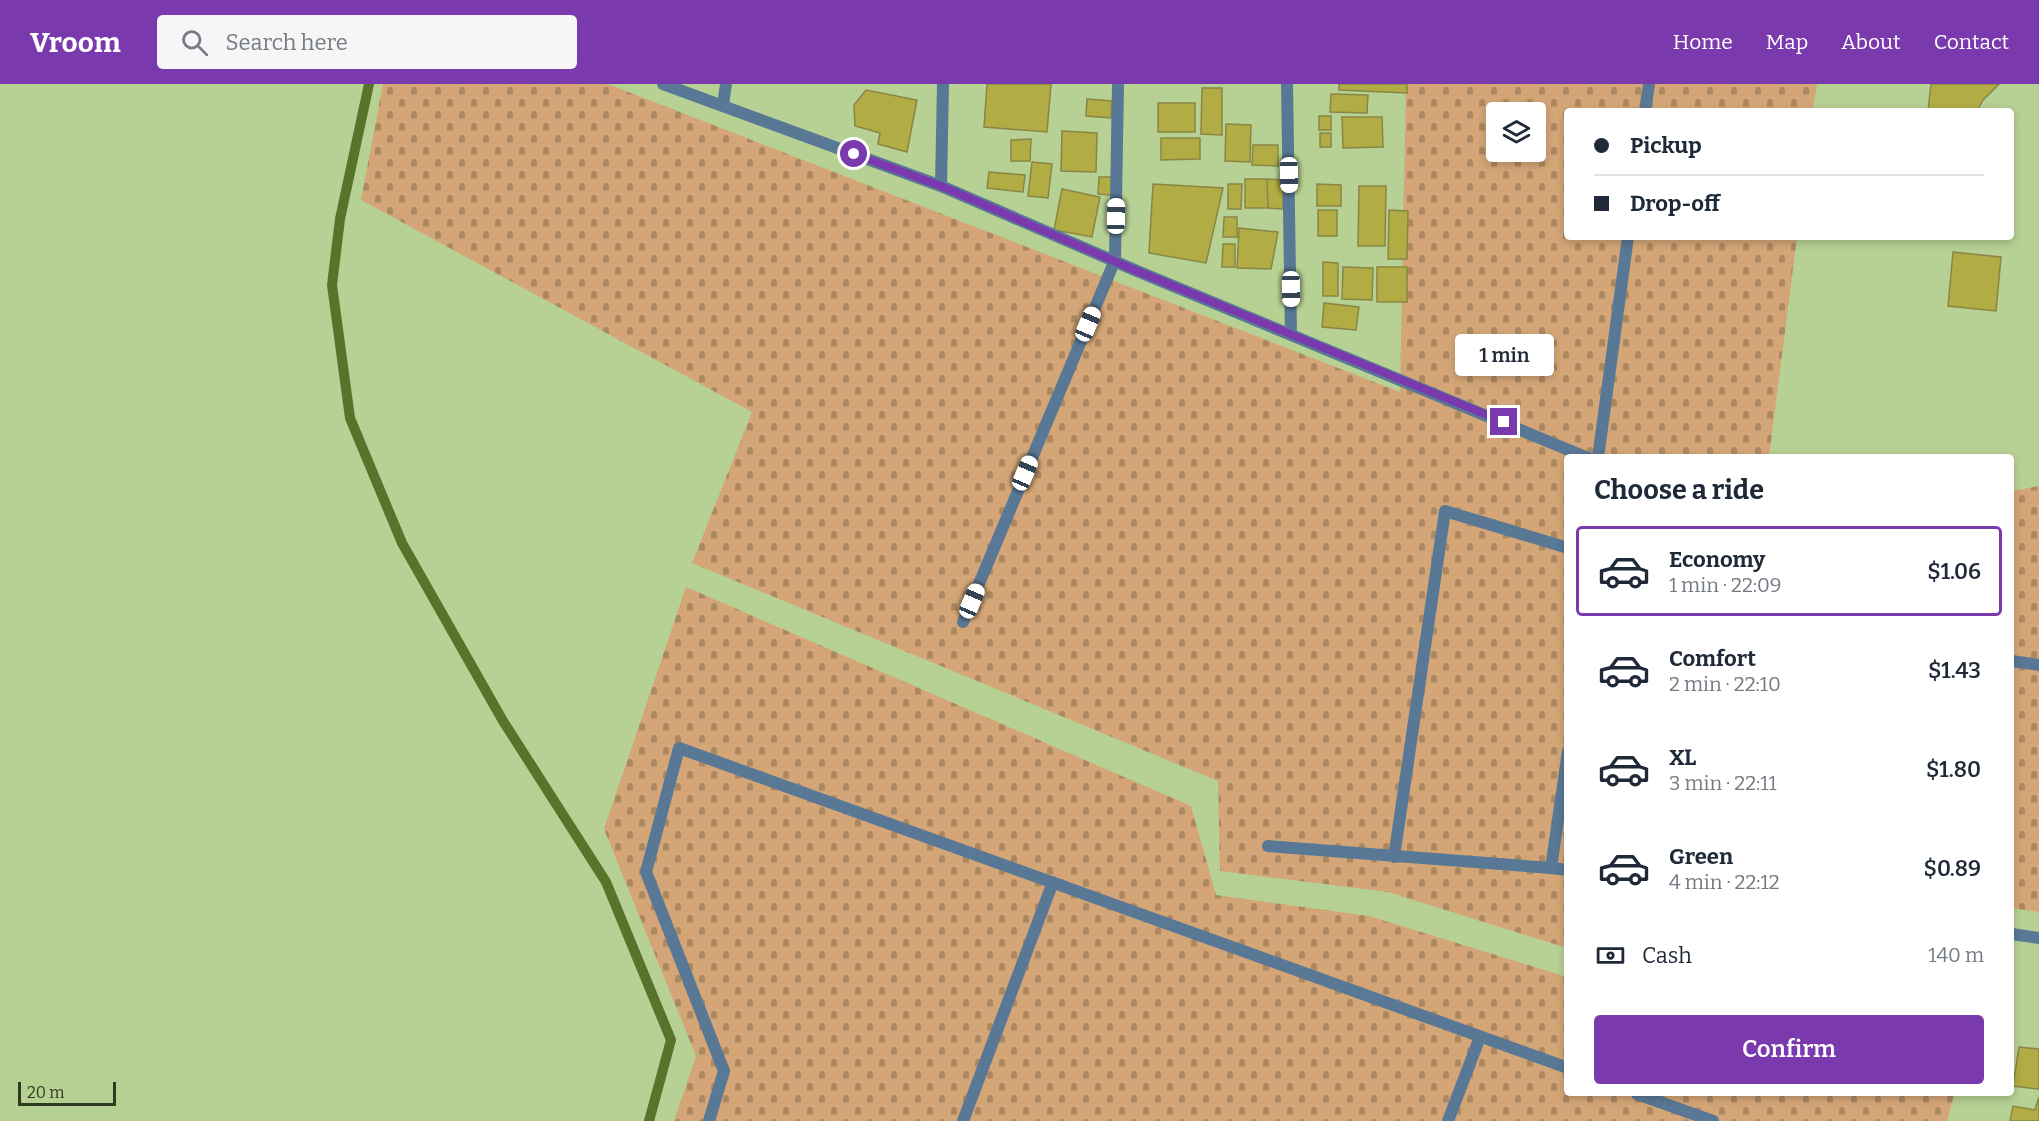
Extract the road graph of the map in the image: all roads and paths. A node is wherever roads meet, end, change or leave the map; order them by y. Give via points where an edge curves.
1 (663, 84) edge
2 (726, 84) edge
3 (943, 84) edge
4 (1119, 84) edge
5 (1287, 84) edge
6 (1649, 84) edge
7 (723, 105) junction
8 (1645, 108) edge
9 (941, 186) junction
10 (1628, 240) edge
11 (1115, 260) junction
12 (1292, 335) junction
13 (1578, 454) edge
14 (1599, 454) edge
15 (1564, 547) edge
16 (963, 622) dead end
17 (2014, 661) edge
18 (2039, 666) edge
19 (1564, 779) edge
20 (1268, 846) dead end
21 (1394, 857) junction
22 (1551, 868) junction
23 (1564, 870) edge
24 (1053, 882) junction
25 (2014, 934) edge
26 (2039, 938) edge
27 (1480, 1037) junction
28 (1564, 1067) edge
29 (1643, 1096) edge
30 (709, 1121) edge
31 (963, 1121) edge
32 (1448, 1121) edge
33 (1713, 1121) edge

1 - 7 street
2 - 7 street
3 - 9 street
4 - 11 street
5 - 12 street
6 - 8 street
7 - 9 street
9 - 11 street
10 - 14 street
11 - 12 street
11 - 16 street
12 - 13 street
15 - 21 street via 1445,511
17 - 18 street
19 - 22 street
20 - 21 street
21 - 22 street
22 - 23 street
24 - 27 street
24 - 30 street via 679,748 646,872 724,1071
24 - 31 street
25 - 26 street
27 - 28 street
27 - 32 street
29 - 33 street

